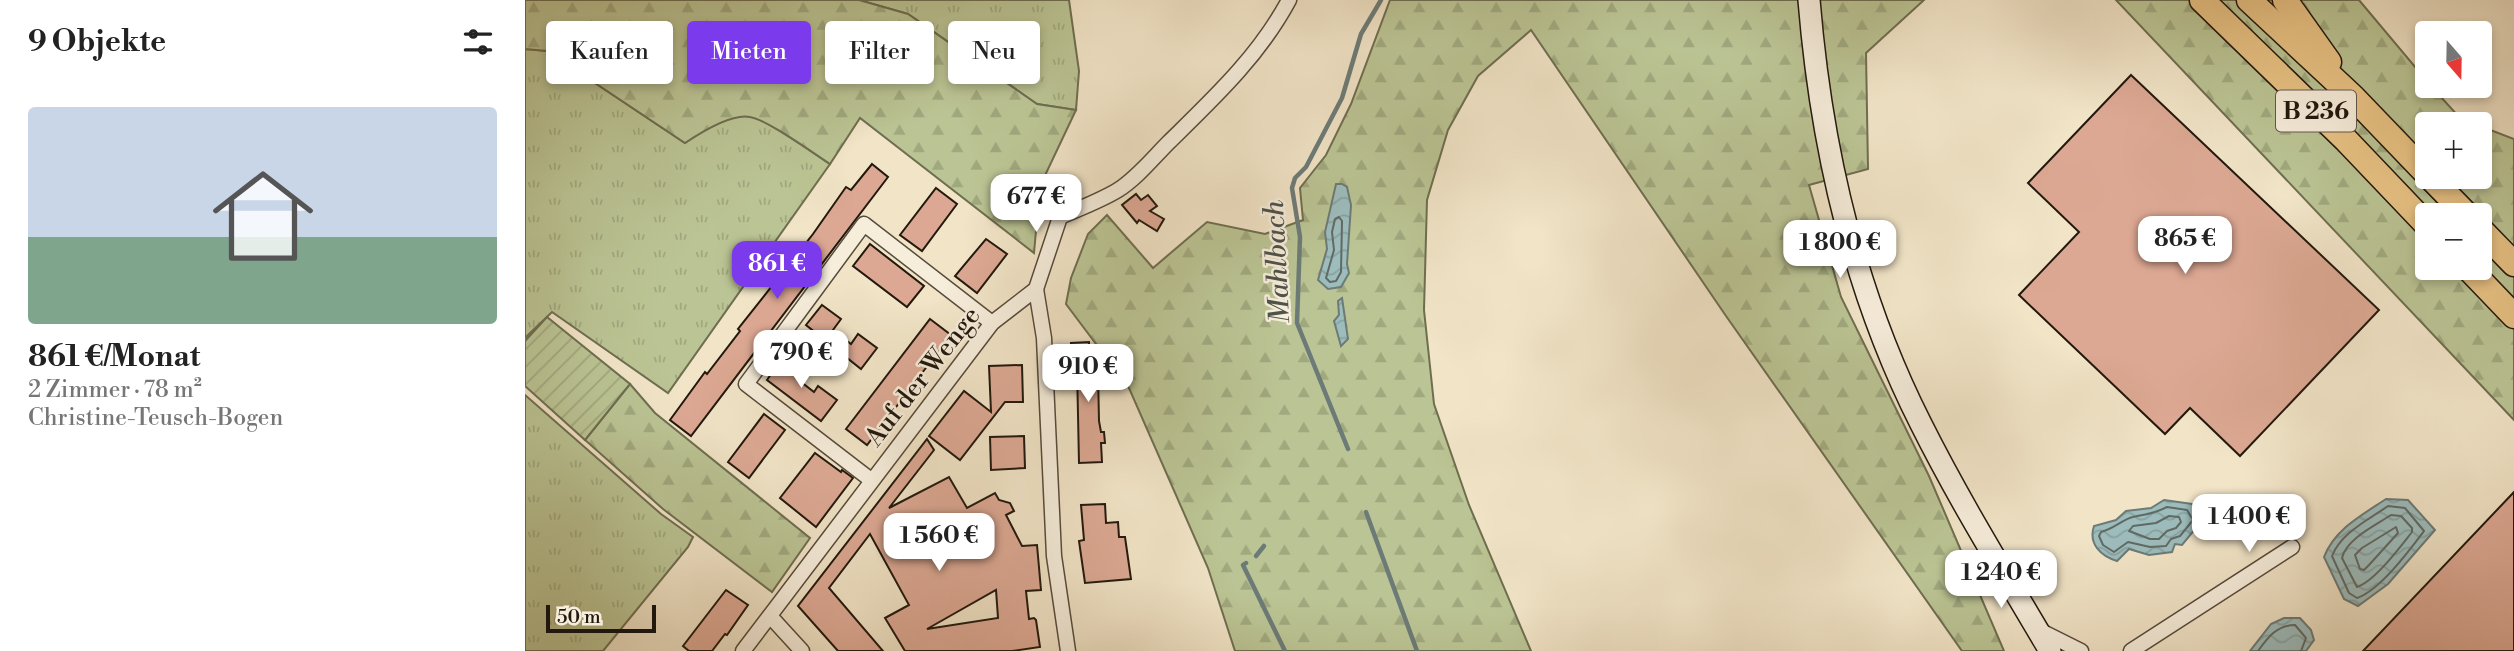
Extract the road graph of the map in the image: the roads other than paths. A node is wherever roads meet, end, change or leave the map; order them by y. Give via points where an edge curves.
1 (1289, 0) edge
2 (1809, 0) edge
3 (2202, 0) edge
4 (2249, 0) edge
5 (2285, 0) edge
6 (2353, 97) junction
7 (2415, 161) edge
8 (2442, 189) edge
9 (2455, 203) edge
10 (2415, 213) edge
11 (2492, 241) edge
12 (2514, 264) edge
13 (2480, 280) edge
14 (1035, 289) junction
15 (2514, 316) edge
16 (992, 323) junction
17 (871, 480) junction
18 (2292, 547) dead end
19 (770, 616) junction
20 (2037, 629) junction
21 (743, 651) edge
22 (802, 651) edge
23 (1068, 651) edge
24 (2036, 651) edge
25 (2050, 651) edge
26 (2081, 651) edge
27 (2131, 651) edge

1 - 14 street via 1263,43 1221,91 1121,188 1060,216
2 - 20 main road via 1826,138 1866,291 1920,423
3 - 10 highway, B 236
4 - 6 highway, B 236
5 - 6 highway
6 - 7 highway, B 236
8 - 9 highway, B 236
11 - 12 highway
13 - 15 highway
14 - 16 street, Auf der Wenge
14 - 23 street via 1044,338 1054,556
16 - 17 street, Auf der Wenge
16 - 17 street via 865,224 746,384
17 - 19 street, Auf der Wenge
18 - 27 street
19 - 21 street, Auf der Wenge
19 - 22 street
20 - 24 main road
20 - 25 main road
20 - 26 street

